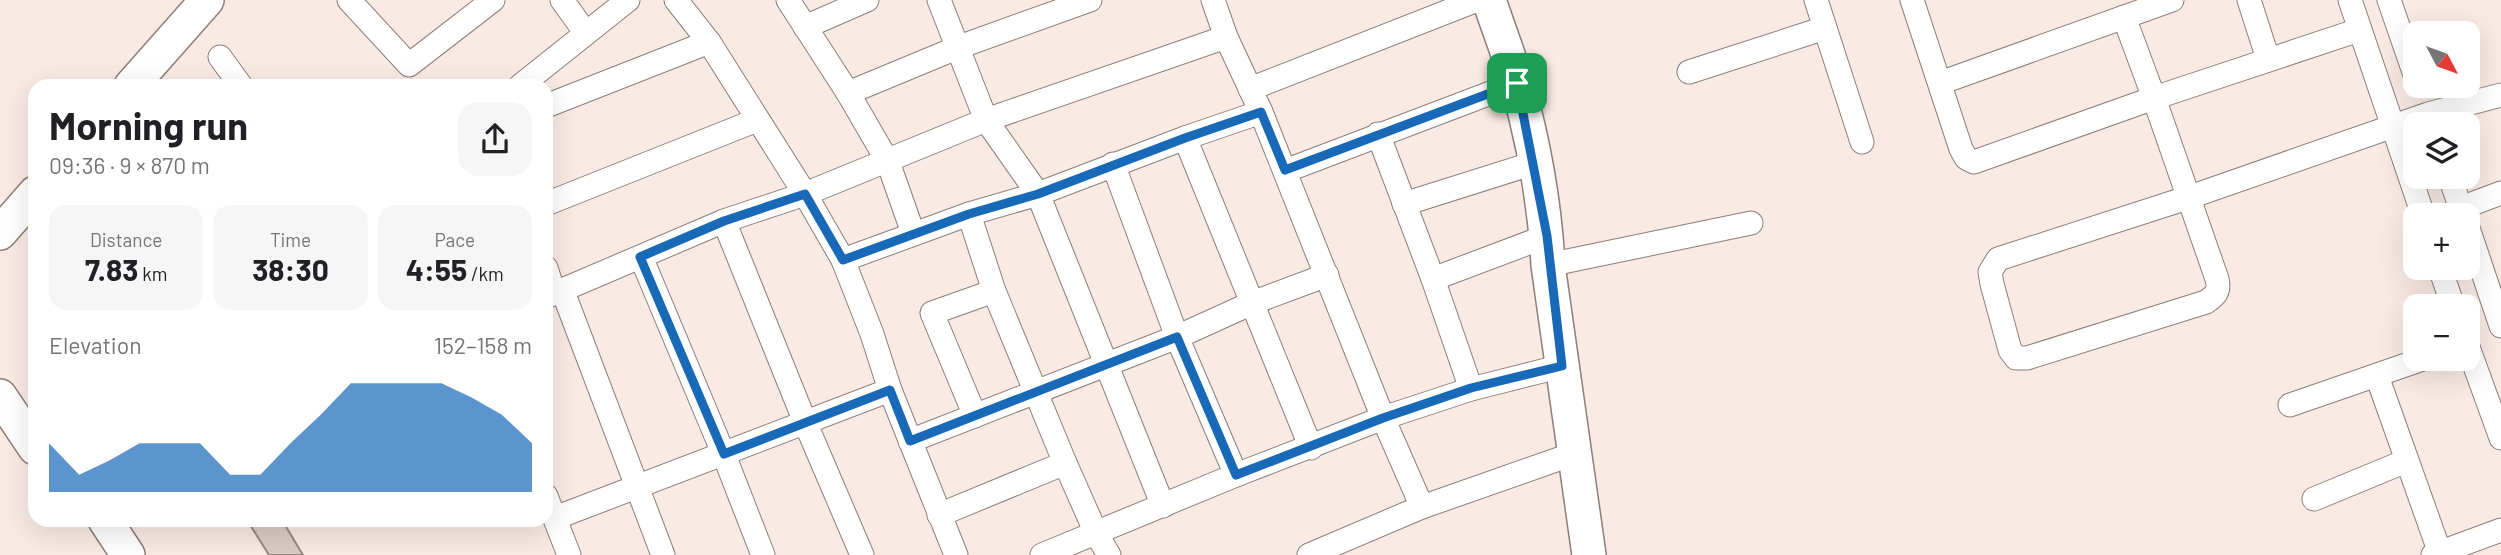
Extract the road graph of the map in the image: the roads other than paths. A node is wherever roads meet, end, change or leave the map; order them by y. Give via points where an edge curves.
1 (207, 0) edge
2 (349, 0) edge
3 (493, 0) edge
4 (562, 0) edge
5 (628, 0) edge
6 (676, 0) edge
7 (788, 0) edge
8 (867, 0) edge
9 (939, 0) edge
10 (1090, 0) edge
11 (1476, 0) edge
12 (1489, 0) edge
13 (1816, 0) edge
14 (1913, 0) edge
15 (2172, 0) edge
16 (2249, 0) edge
17 (2350, 0) edge
18 (2389, 0) edge
19 (1219, 2) edge
20 (2124, 17) junction
21 (805, 27) junction
22 (1825, 28) junction
23 (2359, 30) junction
24 (585, 32) junction
25 (1226, 37) junction
26 (2403, 40) edge
27 (709, 42) junction
28 (959, 47) junction
29 (220, 58) dead end
30 (2268, 59) junction
31 (1689, 72) dead end
32 (137, 79) edge
33 (236, 79) edge
34 (528, 79) edge
35 (1517, 83) junction
36 (1940, 83) junction
37 (1250, 89) junction
38 (848, 93) junction
39 (2501, 95) edge
40 (2154, 98) junction
41 (553, 103) edge
42 (1261, 112) junction
43 (2451, 112) edge
44 (757, 120) junction
45 (986, 120) junction
46 (2403, 125) edge
47 (2393, 127) junction
48 (1378, 134) junction
49 (1185, 138) junction
50 (1862, 142) dead end
51 (888, 162) junction
52 (1534, 163) junction
53 (1113, 164) junction
54 (1285, 170) junction
55 (2501, 193) edge
56 (805, 194) junction
57 (1038, 194) junction
58 (2190, 197) junction
59 (28, 201) edge
60 (553, 201) edge
61 (2419, 203) edge
62 (1404, 204) junction
63 (2480, 207) edge
64 (969, 214) junction
65 (724, 221) junction
66 (1751, 223) dead end
67 (0, 233) edge
68 (914, 233) junction
69 (1548, 251) junction
70 (640, 257) junction
71 (843, 260) junction
72 (2480, 264) edge
73 (1327, 275) junction
74 (1433, 279) junction
75 (994, 291) junction
76 (554, 293) edge
77 (1252, 303) junction
78 (2501, 326) edge
79 (1177, 337) junction
80 (1107, 364) junction
81 (1562, 366) junction
82 (2403, 366) edge
83 (0, 369) edge
84 (2477, 371) edge
85 (2376, 376) junction
86 (1471, 388) junction
87 (890, 390) junction
88 (1037, 392) junction
89 (0, 396) edge
90 (28, 403) edge
91 (2290, 405) dead end
92 (975, 416) junction
93 (1383, 418) junction
94 (805, 422) junction
95 (28, 437) edge
96 (2501, 438) edge
97 (910, 441) junction
98 (1311, 447) junction
99 (724, 454) junction
100 (1573, 454) junction
101 (2406, 461) junction
102 (1065, 463) junction
103 (1236, 475) junction
104 (636, 486) junction
105 (2314, 499) dead end
106 (1163, 506) junction
107 (1422, 507) junction
108 (553, 513) edge
109 (939, 515) junction
110 (555, 518) junction
111 (84, 527) edge
112 (110, 527) edge
113 (2501, 530) edge
114 (1096, 533) junction
115 (2437, 554) edge
116 (102, 555) edge
117 (128, 555) edge
118 (569, 555) edge
119 (663, 555) edge
120 (763, 555) edge
121 (862, 555) edge
122 (956, 555) edge
123 (1042, 555) edge
124 (1109, 555) edge
125 (1309, 555) edge
126 (1589, 555) edge

1 - 32 street
2 - 3 street via 410,65
4 - 24 street
5 - 24 street
6 - 27 street
7 - 21 street
8 - 21 street
9 - 28 street
10 - 28 street
11 - 37 street
12 - 35 street
13 - 22 street
14 - 36 street
15 - 20 street
16 - 30 street
17 - 23 street
18 - 26 street
19 - 25 street
20 - 36 street
20 - 40 street
21 - 38 street
22 - 31 street
22 - 50 street
23 - 30 street
23 - 47 street
24 - 34 street
25 - 37 street
25 - 45 street
27 - 41 street
27 - 44 street
28 - 38 street
28 - 45 street
29 - 33 street
30 - 40 street
35 - 48 street
35 - 52 street
36 - 40 street via 1961,149 1974,162
37 - 42 street
38 - 51 street
39 - 43 street
40 - 58 street
42 - 49 street
42 - 54 street
44 - 56 street
44 - 60 street
45 - 51 street
45 - 57 street
46 - 47 street
47 - 58 street
47 - 61 street
48 - 54 street
48 - 62 street
49 - 53 street
49 - 77 street
51 - 56 street
51 - 68 street
52 - 62 street
52 - 69 street
53 - 57 street
53 - 79 street
54 - 73 street
55 - 63 street
56 - 65 street
56 - 71 street
57 - 64 street
57 - 80 street
58 - 58 street via 1997,259 1990,272 1992,284 2016,358 2206,302 2216,295 2219,286
59 - 67 street
62 - 74 street
64 - 68 street
64 - 75 street
65 - 70 street
65 - 94 street
66 - 69 street
68 - 71 street
69 - 74 street
69 - 81 street
70 - 76 street
70 - 99 street
71 - 87 street
72 - 78 street
73 - 77 street
73 - 93 street
74 - 86 street
75 - 88 street
75 - 92 street via 932,313
76 - 104 street
77 - 79 street
77 - 98 street
79 - 80 street
79 - 103 street
80 - 88 street
80 - 106 street
81 - 86 street
81 - 100 street
82 - 85 street
83 - 90 street
84 - 96 street
85 - 91 street
85 - 101 street
86 - 93 street
87 - 94 street
87 - 97 street
88 - 92 street
88 - 102 street
89 - 95 street
92 - 97 street
93 - 98 street
93 - 107 street
94 - 99 street
94 - 121 street
97 - 109 street
98 - 103 street
99 - 104 street
99 - 120 street
100 - 107 street
100 - 126 street
101 - 105 street
101 - 115 street
102 - 109 street
102 - 114 street
103 - 106 street
104 - 110 street
104 - 119 street
106 - 114 street
107 - 125 street
108 - 110 street
109 - 122 street
110 - 118 street
111 - 116 street
112 - 117 street
113 - 115 street
114 - 123 street
114 - 124 street

